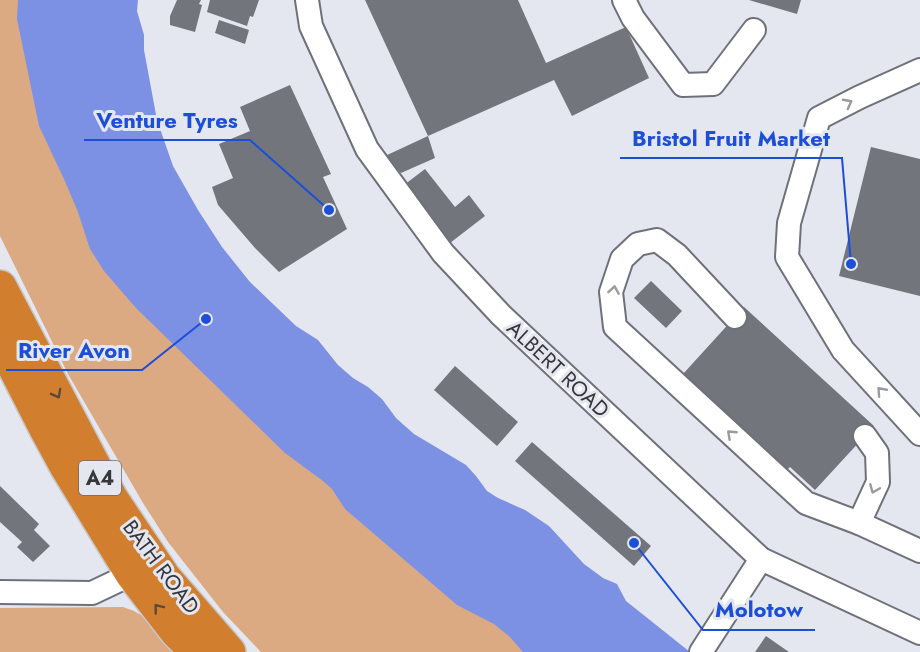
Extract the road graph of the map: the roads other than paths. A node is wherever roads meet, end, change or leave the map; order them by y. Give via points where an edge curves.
1 (307, 0) edge
2 (624, 0) edge
3 (754, 30) dead end
4 (920, 70) edge
5 (0, 287) edge
6 (735, 317) dead end
7 (0, 339) edge
8 (920, 434) edge
9 (865, 436) dead end
10 (859, 523) junction
11 (920, 551) edge
12 (761, 559) junction
13 (132, 574) junction
14 (0, 592) edge
15 (920, 633) edge
16 (197, 652) edge
17 (229, 652) edge
18 (701, 652) edge

1 - 12 street, ALBERT ROAD via 311,26 367,149 443,253 501,315
2 - 3 street via 683,85 713,84
8 -> 4 street via 843,350 787,257 789,224 819,118
5 -> 17 highway, BATH ROAD / A4 via 111,498 164,577
10 -> 6 street via 806,503 615,327 611,292 622,260 638,244 657,240 678,255
7 - 13 highway, BATH ROAD / A4 via 66,466
9 -> 10 street via 877,453 878,482
10 - 11 street
12 - 15 street, ALBERT ROAD
12 - 18 street
13 - 14 street via 92,593
16 -> 13 highway, BATH ROAD / A4

